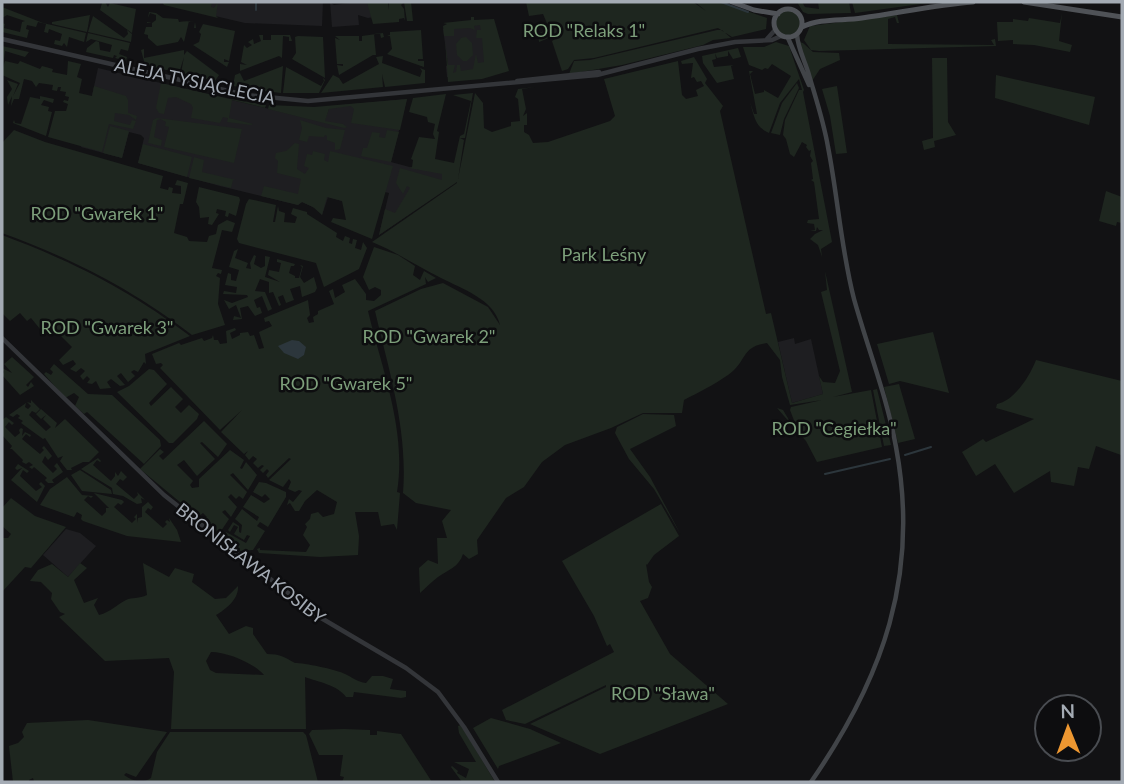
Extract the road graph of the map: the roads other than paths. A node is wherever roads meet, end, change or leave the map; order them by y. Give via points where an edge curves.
1 (732, 2) edge
2 (973, 2) edge
3 (1024, 2) edge
4 (754, 10) junction
5 (778, 13) junction
6 (801, 17) junction
7 (1122, 17) edge
8 (828, 21) junction
9 (775, 26) junction
10 (802, 27) junction
11 (797, 35) junction
12 (781, 36) junction
13 (788, 38) junction
14 (2, 39) edge
15 (766, 40) junction
16 (813, 91) junction
17 (2, 338) edge
18 (498, 782) edge
19 (811, 782) edge

1 - 4 main road
2 - 8 main road
3 - 7 main road
4 - 5 main road
4 - 9 main road
5 - 6 main road via 795,10
5 - 9 main road
6 - 8 main road
6 - 10 main road
8 - 10 main road
9 - 12 main road
9 - 15 street
10 - 11 main road
11 - 13 main road
11 - 16 main road
12 - 13 main road
12 - 15 street, ALEJA TYSIĄCLECIA
13 - 16 main road
14 - 15 street, ALEJA TYSIĄCLECIA via 269,98 308,101 568,78 717,45
16 - 19 main road via 828,148 852,287 896,445 904,523 899,580 882,651 857,709
17 - 18 street, BRONISŁAWA KOSIBY via 164,495 316,615 438,692

